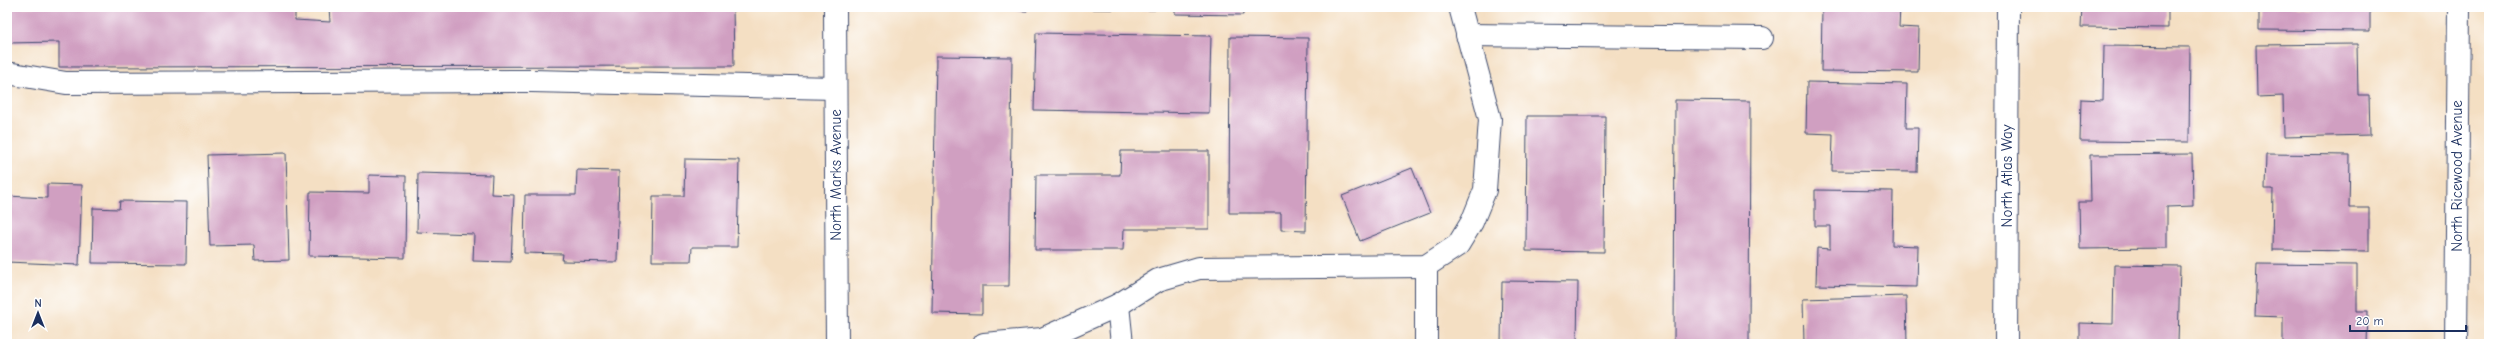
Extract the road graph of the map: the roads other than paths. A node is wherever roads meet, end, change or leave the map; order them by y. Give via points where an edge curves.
1 (835, 7) edge
2 (1460, 7) edge
3 (2008, 7) edge
4 (2458, 7) edge
5 (1468, 35) junction
6 (1762, 38) dead end
7 (7, 74) edge
8 (836, 88) junction
9 (1426, 266) junction
10 (1118, 305) junction
11 (837, 344) edge
12 (984, 344) edge
13 (1122, 344) edge
14 (1426, 344) edge
15 (2006, 344) edge
16 (2456, 344) edge

1 - 8 street, North Marks Avenue
2 - 5 street
3 - 15 street, North Atlas Way
4 - 16 street, North Ricewood Avenue
5 - 6 street
5 - 9 street via 1490,119 1485,190 1472,222 1458,245
7 - 8 street via 66,83 532,81
8 - 11 street, North Marks Avenue
9 - 10 street via 1199,268 1158,280
9 - 14 street
10 - 12 street via 1042,339
10 - 13 street

